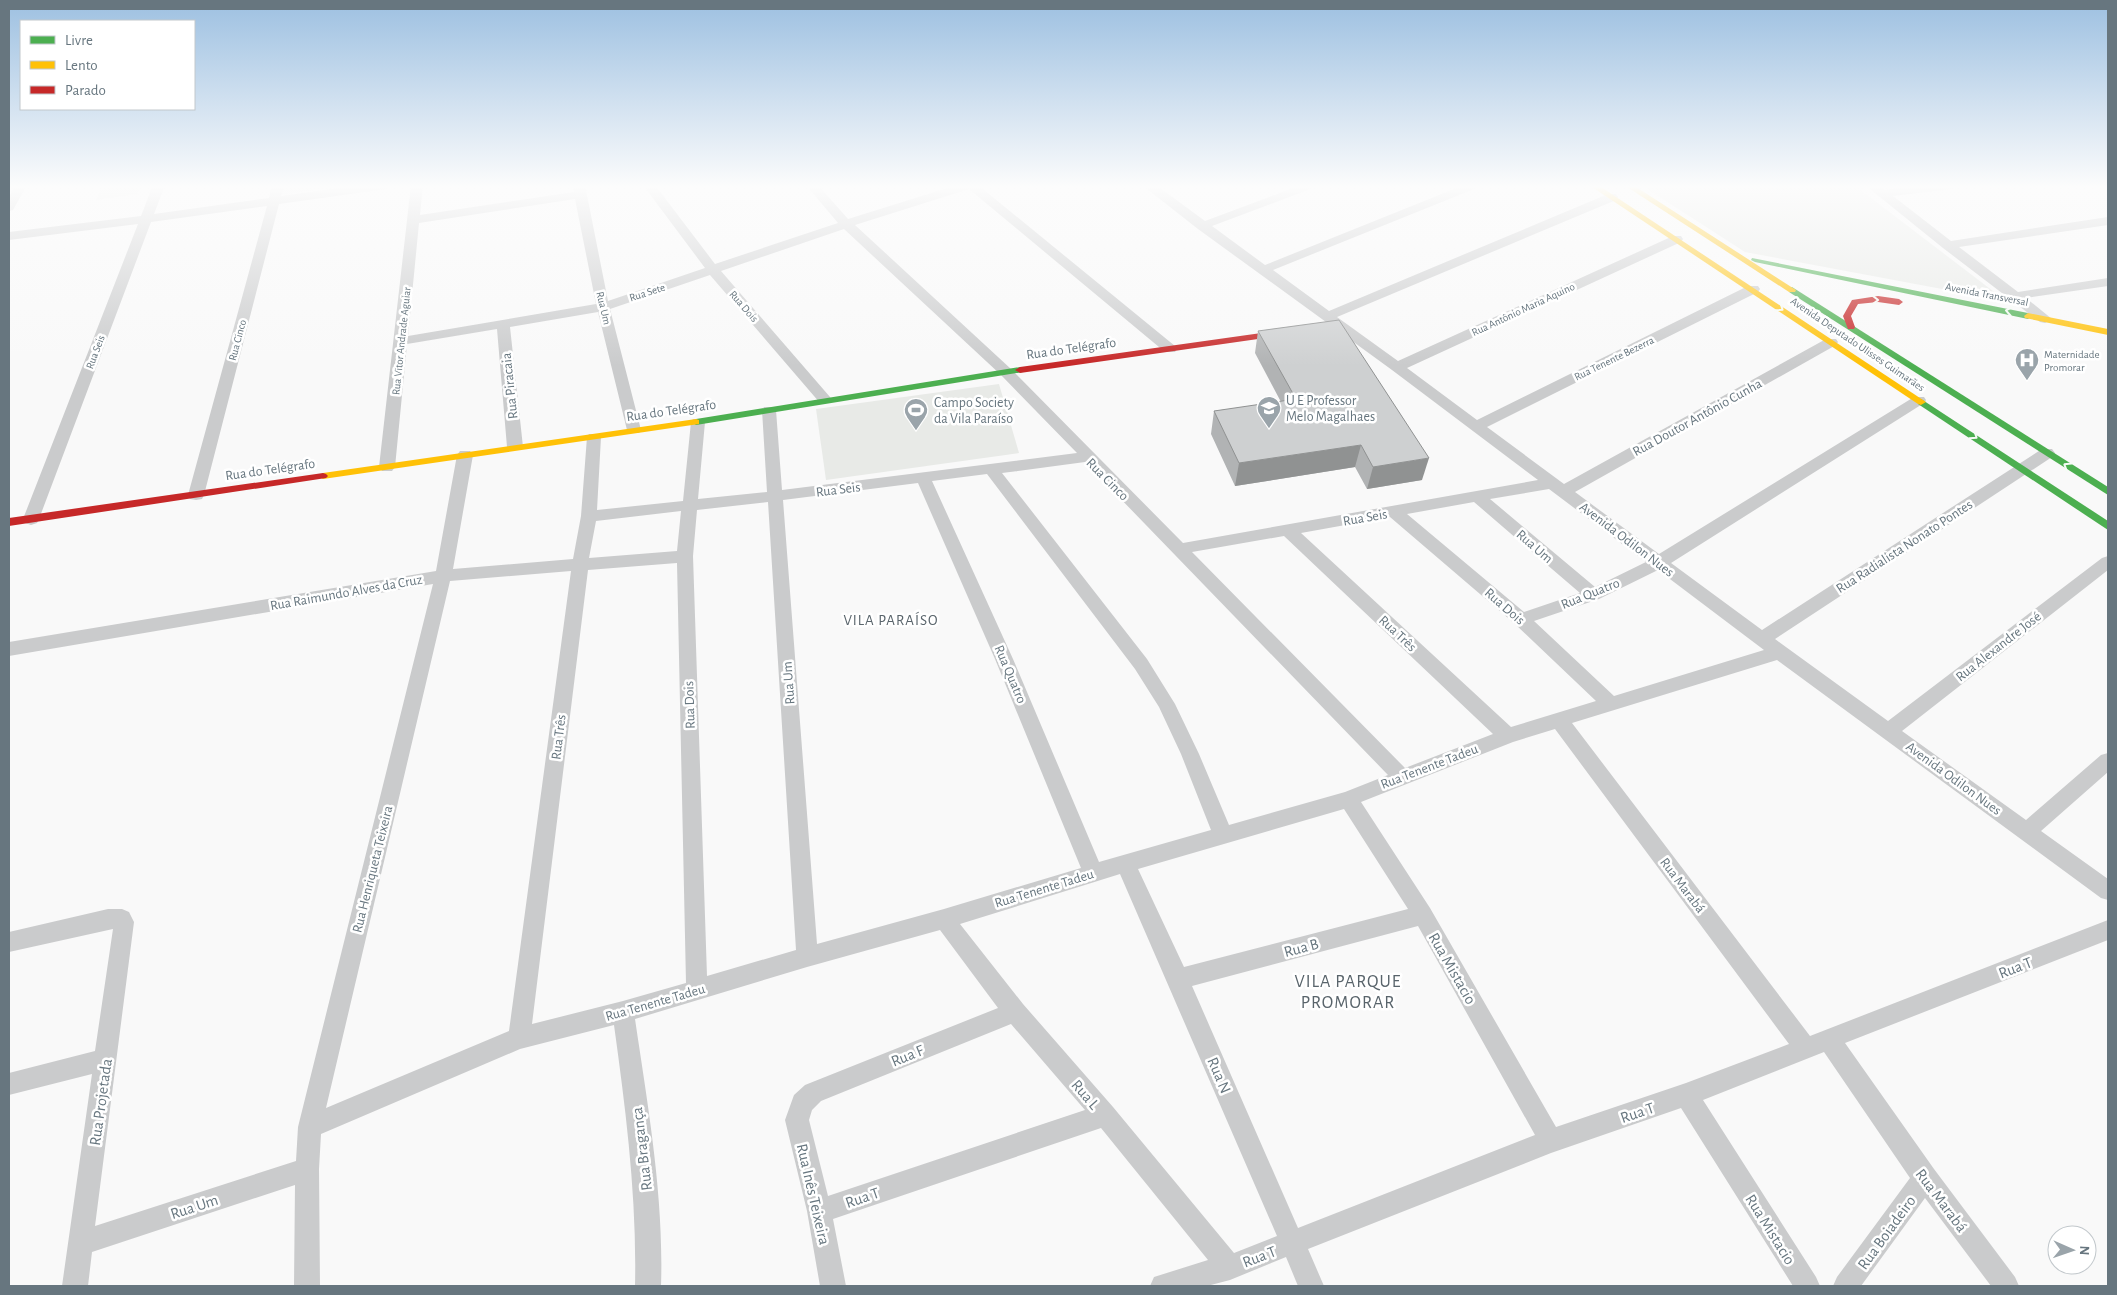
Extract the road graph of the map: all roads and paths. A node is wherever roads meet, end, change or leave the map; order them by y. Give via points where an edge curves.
1 (136, 245) edge
2 (261, 245) edge
3 (411, 245) edge
4 (591, 245) edge
5 (695, 245) edge
6 (784, 245) edge
7 (869, 245) edge
8 (1044, 245) edge
9 (1229, 245) edge
10 (1324, 245) edge
11 (1503, 245) edge
12 (1663, 245) edge
13 (1687, 245) edge
14 (1724, 245) edge
15 (1947, 245) edge
16 (1742, 257) junction
17 (713, 270) junction
18 (1263, 270) junction
19 (2108, 282) edge
20 (1753, 289) junction
21 (2014, 296) junction
22 (603, 307) junction
23 (2045, 318) junction
24 (1332, 321) junction
25 (503, 325) junction
26 (2015, 325) dead end
27 (1851, 327) junction
28 (1318, 328) edge
29 (1298, 331) edge
30 (2108, 332) edge
31 (402, 341) junction
32 (1831, 342) junction
33 (1170, 349) junction
34 (1397, 368) junction
35 (1006, 372) junction
36 (825, 400) junction
37 (1919, 400) junction
38 (769, 410) junction
39 (1961, 413) junction
40 (698, 422) junction
41 (1476, 426) junction
42 (634, 430) junction
43 (594, 437) junction
44 (515, 447) junction
45 (2047, 453) junction
46 (466, 455) junction
47 (1086, 457) junction
48 (387, 467) junction
49 (2022, 468) junction
50 (992, 470) junction
51 (923, 478) junction
52 (1557, 487) junction
53 (2108, 492) edge
54 (196, 495) junction
55 (775, 496) junction
56 (1478, 497) junction
57 (689, 505) junction
58 (1394, 512) junction
59 (589, 516) junction
60 (31, 519) junction
61 (9, 522) edge
62 (2108, 526) edge
63 (1288, 530) junction
64 (1179, 549) junction
65 (685, 556) junction
66 (1658, 562) junction
67 (2108, 562) edge
68 (580, 565) junction
69 (443, 576) junction
70 (1593, 596) junction
71 (1521, 619) junction
72 (1762, 639) junction
73 (9, 649) edge
74 (1779, 652) junction
75 (1611, 704) junction
76 (1560, 721) junction
77 (1888, 731) junction
78 (1508, 736) junction
79 (2108, 761) edge
80 (1401, 776) junction
81 (1348, 799) junction
82 (2027, 831) junction
83 (1223, 834) junction
84 (1126, 864) junction
85 (1093, 873) junction
86 (2108, 891) edge
87 (1423, 915) junction
88 (944, 919) junction
89 (2108, 930) edge
90 (9, 942) edge
91 (807, 957) junction
92 (1178, 979) junction
93 (697, 990) junction
94 (622, 1012) junction
95 (1015, 1012) junction
96 (519, 1038) junction
97 (1828, 1039) junction
98 (1806, 1049) junction
99 (105, 1060) junction
100 (9, 1084) edge
101 (1686, 1095) junction
102 (802, 1103) joint
103 (1104, 1115) junction
104 (310, 1127) junction
105 (1551, 1141) junction
106 (307, 1168) junction
107 (1925, 1178) junction
108 (819, 1211) junction
109 (1292, 1243) junction
110 (81, 1244) junction
111 (1230, 1267) junction
112 (75, 1286) edge
113 (307, 1286) edge
114 (648, 1286) edge
115 (833, 1286) edge
116 (1163, 1286) edge
117 (1312, 1286) edge
118 (1808, 1286) edge
119 (1846, 1286) edge
120 (2006, 1286) edge

1 - 60 street, Rua Seis
2 - 54 street, Rua Cinco
3 - 31 street, Rua Vitor Andrade Aguiar
4 - 22 street, Rua Um
5 - 17 street, Rua Dois
6 - 17 street, Rua Sete
7 - 35 street, Rua Cinco
8 - 33 street
9 - 18 street, Avenida Odilon Nues
10 - 18 street
11 - 24 street
12 - 34 street, Rua Antônio Maria Aquino
13 - 20 street, Avenida Deputado Ulisses Guimarães
14 - 16 street, Avenida Deputado Ulisses Guimarães
15 - 21 street
23 -> 16 street, Avenida Transversal
16 - 27 street, Avenida Deputado Ulisses Guimarães
17 - 22 street, Rua Sete
17 - 36 street, Rua Dois
18 - 24 street, Avenida Odilon Nues
19 - 21 street
20 -> 32 street, Avenida Deputado Ulisses Guimarães
20 - 41 street, Rua Tenente Bezerra
21 - 23 street
22 - 25 street, Rua Sete
22 - 42 street, Rua Um
23 - 30 street, Avenida Transversal
24 - 28 street
24 - 34 street, Avenida Odilon Nues
25 - 31 street, Rua Sete
25 - 44 street, Rua Piracaia
27 -> 26 street, Avenida Transversal via 1846,316 1855,302 1878,299
27 - 39 street, Avenida Deputado Ulisses Guimarães
29 - 33 street, Rua do Telégrafo
31 - 48 street, Rua Vitor Andrade Aguiar
32 - 37 street, Avenida Deputado Ulisses Guimarães
32 - 52 street, Rua Doutor Antônio Cunha
33 - 35 street, Rua do Telégrafo
34 - 41 street, Avenida Odilon Nues
35 - 36 street, Rua do Telégrafo
35 - 47 street, Rua Cinco
36 - 38 street, Rua do Telégrafo
37 - 39 street, Avenida Deputado Ulisses Guimarães
37 - 66 street
38 - 40 street, Rua do Telégrafo
38 - 55 street, Rua Um
39 - 45 street, Avenida Deputado Ulisses Guimarães
39 -> 49 street, Avenida Deputado Ulisses Guimarães
40 - 42 street, Rua do Telégrafo
40 - 57 street, Rua Dois
41 - 52 street, Avenida Odilon Nues
42 - 43 street, Rua do Telégrafo
43 - 44 street, Rua do Telégrafo
43 - 59 street, Rua Três
44 - 46 street, Rua do Telégrafo
45 - 49 street, Rua Radialista Nonato Pontes
53 -> 45 street, Avenida Deputado Ulisses Guimarães
46 - 48 street, Rua do Telégrafo
46 - 69 street, Rua Henriqueta Teixeira
47 - 50 street, Rua Seis
47 - 64 street, Rua Cinco
48 - 54 street, Rua do Telégrafo
49 - 62 street, Avenida Deputado Ulisses Guimarães
49 - 72 street, Rua Radialista Nonato Pontes
50 - 51 street, Rua Seis
50 - 83 street via 1141,664 1166,704
51 - 55 street, Rua Seis
51 - 85 street, Rua Quatro via 1004,658
52 - 56 street, Rua Seis
52 - 66 street, Avenida Odilon Nues
54 - 60 street, Rua do Telégrafo
55 - 57 street, Rua Seis
55 - 91 street, Rua Um
56 - 58 street, Rua Seis
56 - 70 street, Rua Um
57 - 59 street, Rua Seis
57 - 65 street, Rua Dois
58 - 63 street, Rua Seis
58 - 71 street, Rua Dois
59 - 68 street, Rua Três
60 - 61 street, Rua do Telégrafo
63 - 64 street, Rua Seis
63 - 78 street, Rua Três
64 - 80 street, Rua Cinco
65 - 68 street, Rua Raimundo Alves da Cruz
65 - 93 street, Rua Dois
66 - 70 street, Rua Quatro
66 - 72 street, Avenida Odilon Nues
67 - 77 street, Rua Alexandre José
68 - 69 street, Rua Raimundo Alves da Cruz
68 - 96 street, Rua Três
69 - 73 street, Rua Raimundo Alves da Cruz
69 - 104 street, Rua Henriqueta Teixeira
70 - 71 street, Rua Quatro
71 - 75 street, Rua Dois
72 - 74 street, Avenida Odilon Nues
74 - 75 street, Rua Tenente Tadeu
74 - 77 street, Avenida Odilon Nues
75 - 76 street, Rua Tenente Tadeu
76 - 78 street, Rua Tenente Tadeu
76 - 98 street, Rua Marabá
77 - 82 street, Avenida Odilon Nues
78 - 80 street, Rua Tenente Tadeu
79 - 82 street
80 - 81 street, Rua Tenente Tadeu
81 - 83 street, Rua Tenente Tadeu
81 - 87 street, Rua Mistacio
82 - 86 street, Avenida Odilon Nues
83 - 84 street, Rua Tenente Tadeu
84 - 85 street, Rua Tenente Tadeu
84 - 92 street, Rua N
85 - 88 street, Rua Tenente Tadeu
87 - 92 street, Rua B
87 - 105 street, Rua Mistacio
88 - 91 street, Rua Tenente Tadeu
88 - 95 street, Rua L
89 - 97 street, Rua T
90 - 99 street, Rua Projetada via 108,919 122,919 124,928
91 - 93 street, Rua Tenente Tadeu
92 - 109 street, Rua N
93 - 94 street, Rua Tenente Tadeu
94 - 96 street, Rua Tenente Tadeu
94 - 114 street, Rua Bragança via 646,1172 650,1250
95 - 102 street, Rua F via 814,1093
95 - 103 street, Rua L
96 - 104 street, Rua Tenente Tadeu
97 - 98 street, Rua T
97 - 107 street, Rua Marabá
98 - 101 street, Rua T
99 - 100 street
99 - 110 street, Rua Projetada
101 - 105 street, Rua T
101 - 118 street, Rua Mistacio
102 - 108 street, Rua Inês Teixeira via 797,1120
103 - 108 street, Rua T
103 - 111 street, Rua L
104 - 106 street, Rua Henriqueta Teixeira
105 - 109 street, Rua T
106 - 110 street, Rua Um
106 - 113 street, Rua Henriqueta Teixeira
107 - 119 street, Rua Boiadeiro
107 - 120 street, Rua Marabá
108 - 115 street, Rua Inês Teixeira
109 - 111 street, Rua T
109 - 117 street, Rua N
110 - 112 street, Rua Projetada
111 - 116 street, Rua T

